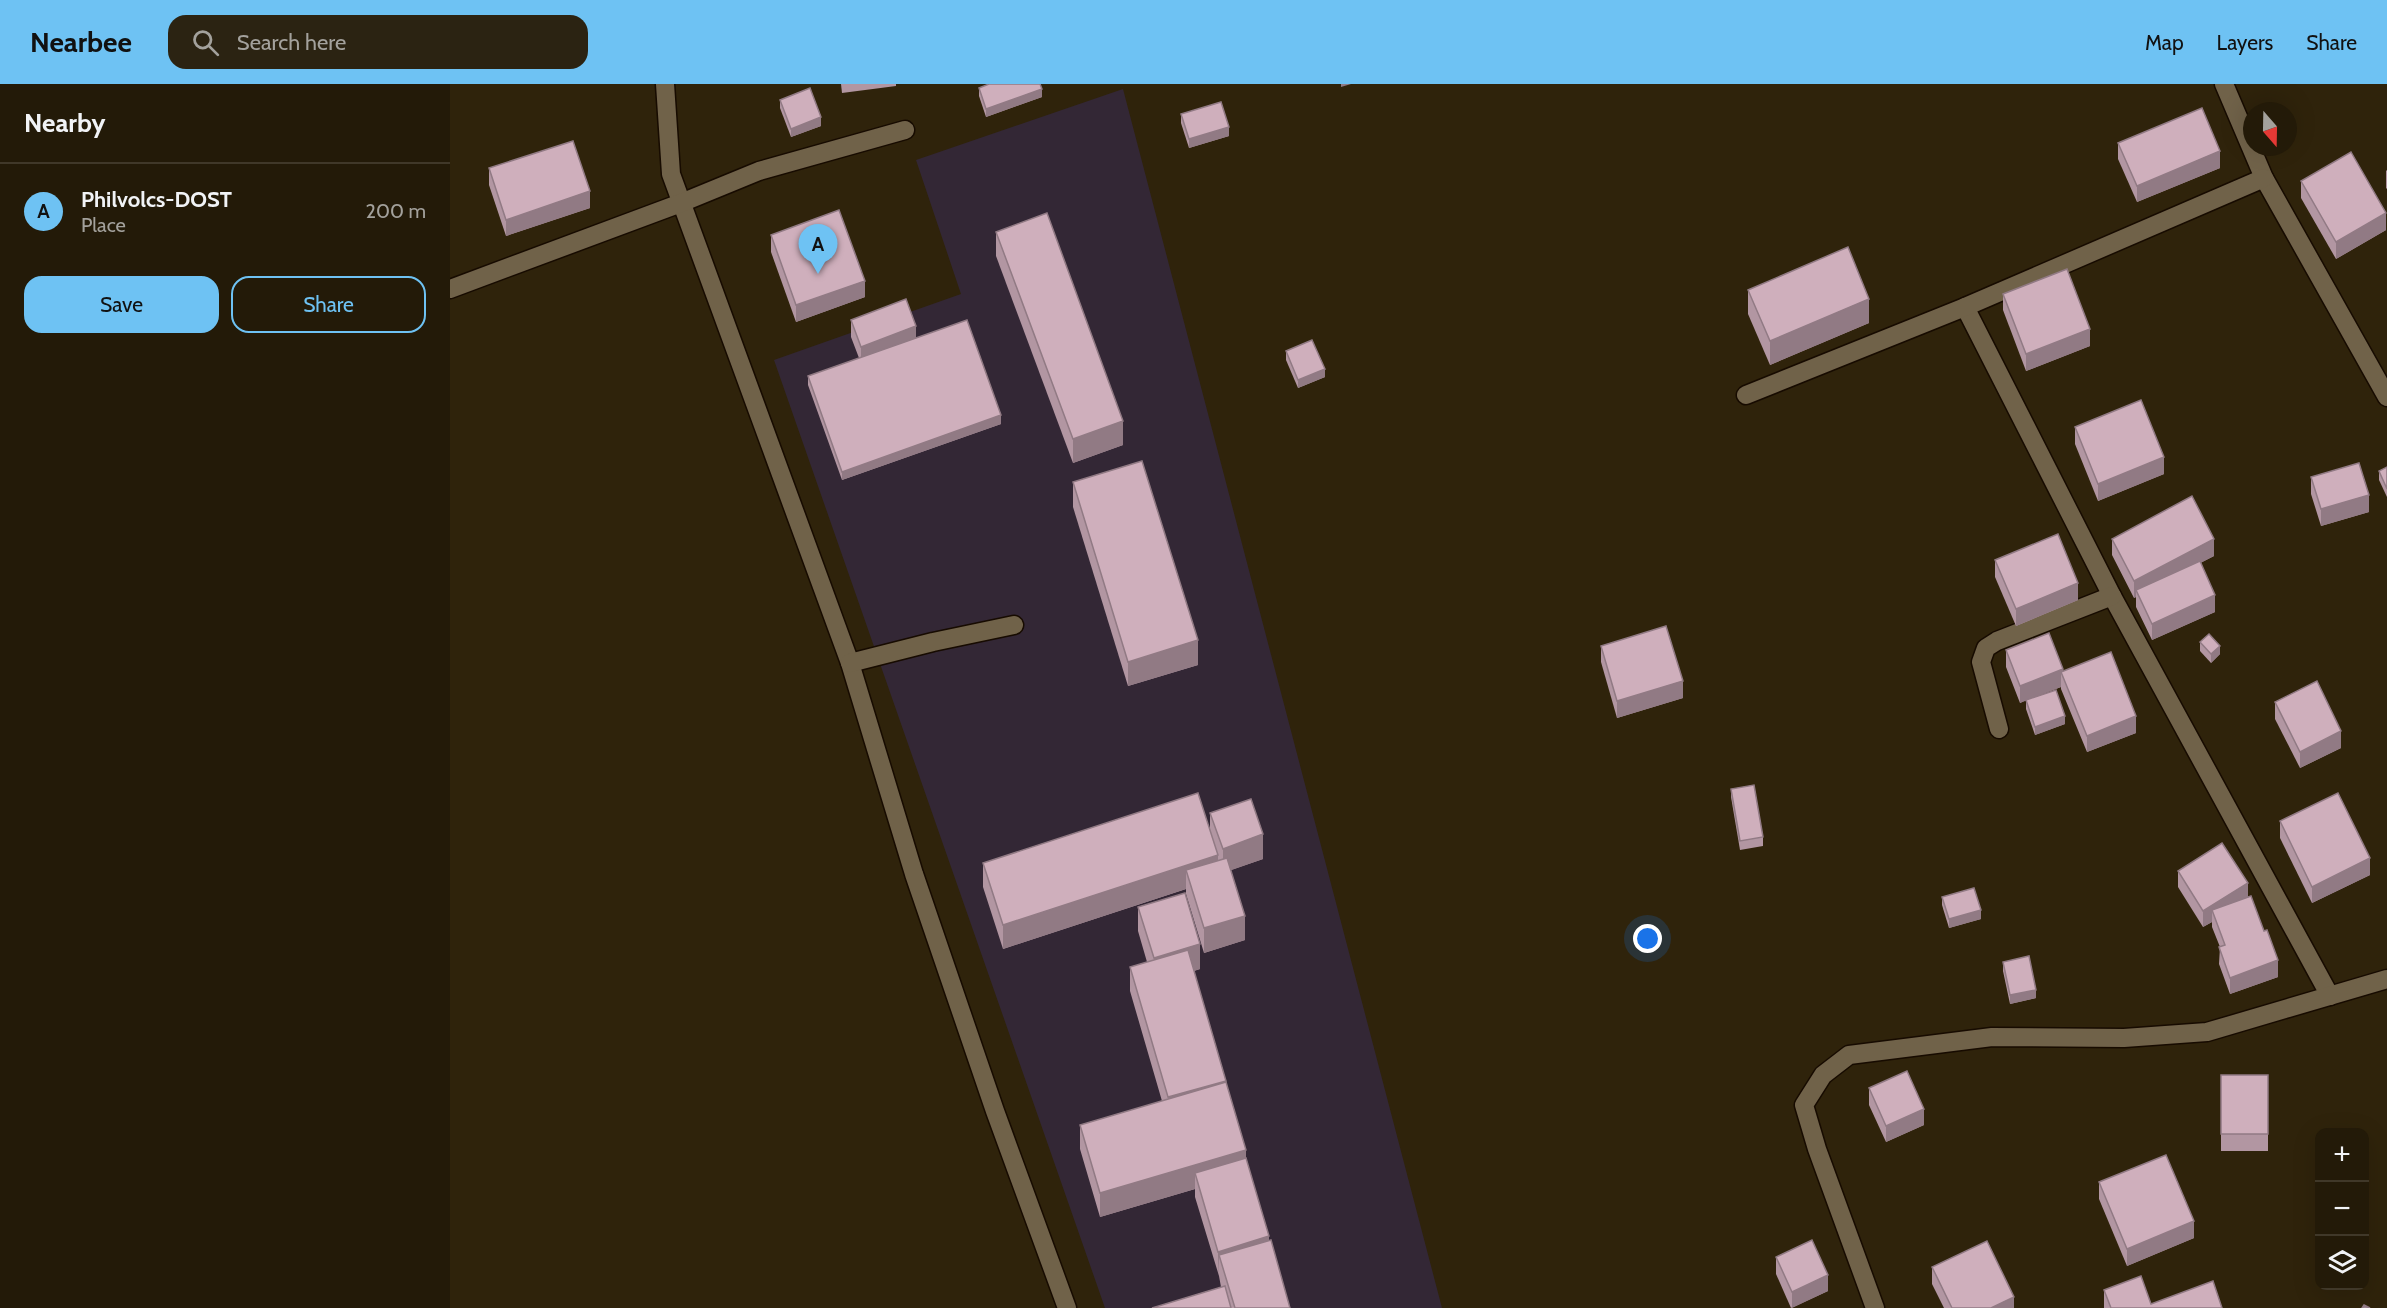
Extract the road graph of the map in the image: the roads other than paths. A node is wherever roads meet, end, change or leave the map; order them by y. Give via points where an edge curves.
1 (665, 84) edge
2 (2224, 84) edge
3 (905, 130) dead end
4 (2264, 178) junction
5 (681, 203) junction
6 (450, 290) edge
7 (1965, 307) junction
8 (1746, 395) dead end
9 (2387, 397) edge
10 (2112, 596) junction
11 (1014, 625) dead end
12 (850, 663) junction
13 (1999, 729) dead end
14 (2387, 979) edge
15 (2330, 996) junction
16 (1067, 1308) edge
17 (1875, 1308) edge

1 - 5 street via 671,174
2 - 4 street
3 - 5 street via 759,171
4 - 7 street
4 - 9 street
5 - 6 street
5 - 12 street
7 - 8 street
7 - 10 street
10 - 13 street via 1986,648 1982,662
10 - 15 street
11 - 12 street
12 - 16 street via 914,874
14 - 15 street
15 - 17 street via 2207,1032 2124,1038 1992,1037 1849,1055 1823,1075 1804,1105

